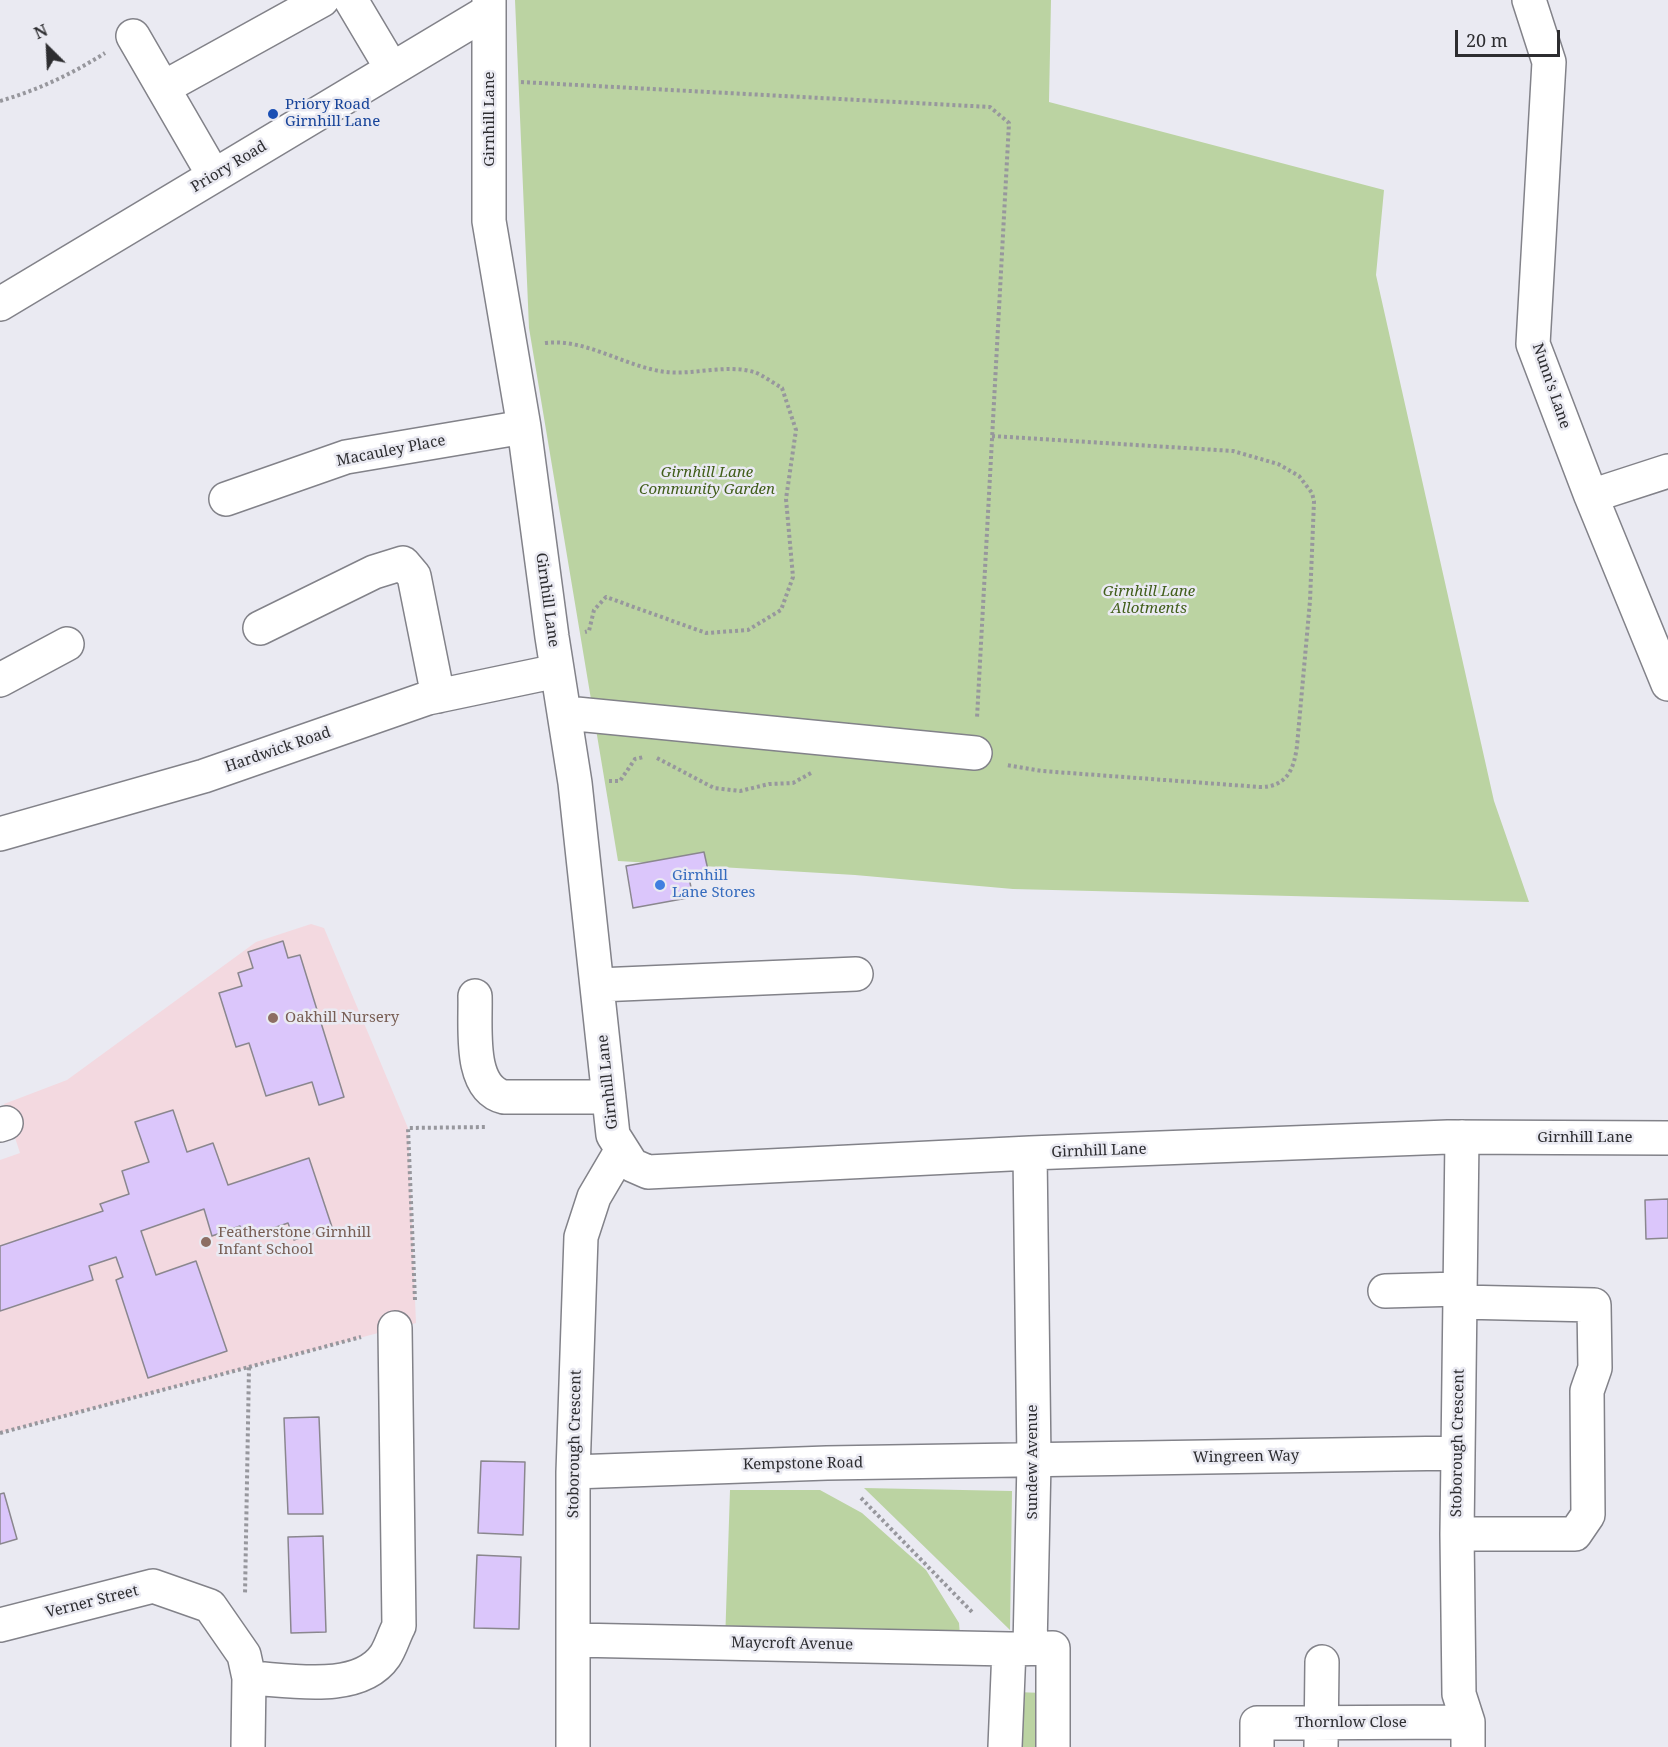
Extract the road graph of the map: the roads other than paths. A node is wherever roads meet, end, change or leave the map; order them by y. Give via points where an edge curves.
1 (322, 0) edge
2 (351, 0) edge
3 (1529, 0) edge
4 (489, 6) edge
5 (133, 36) road end
6 (392, 69) junction
7 (163, 88) junction
8 (214, 176) junction
9 (0, 304) edge
10 (524, 427) junction
11 (1668, 471) edge
12 (1591, 496) junction
13 (226, 499) dead end
14 (260, 627) dead end
15 (67, 644) dead end
16 (557, 671) junction
17 (0, 680) edge
18 (1668, 684) edge
19 (438, 696) junction
20 (566, 714) junction
21 (975, 753) road end
22 (3, 824) edge
23 (856, 974) dead end
24 (598, 986) junction
25 (475, 996) dead end
26 (609, 1096) junction
27 (1462, 1137) junction
28 (1668, 1138) edge
29 (621, 1150) junction
30 (1030, 1153) junction
31 (1385, 1291) dead end
32 (1460, 1296) junction
33 (395, 1328) road end
34 (1458, 1453) junction
35 (1034, 1461) junction
36 (573, 1472) junction
37 (1457, 1534) junction
38 (0, 1625) edge
39 (574, 1640) junction
40 (1019, 1648) junction
41 (1322, 1662) dead end
42 (246, 1666) junction
43 (1321, 1735) edge
44 (1468, 1735) edge
45 (248, 1747) edge
46 (573, 1747) edge
47 (1005, 1747) edge
48 (1053, 1747) edge
49 (1257, 1747) edge

1 - 7 street
2 - 6 street
3 - 12 street, Nunn's Lane via 1549,62 1533,344
4 - 6 street, Priory Road
4 - 10 street, Girnhill Lane via 489,221
5 - 7 street
6 - 8 street, Priory Road
7 - 8 street
8 - 9 street, Priory Road
10 - 13 street, Macauley Place via 346,457
10 - 16 street, Girnhill Lane
11 - 12 street
12 - 18 street, Nunn's Lane
14 - 19 street via 380,570 403,563 414,576
15 - 17 street
16 - 19 street, Hardwick Road
16 - 20 street, Girnhill Lane
19 - 22 street, Hardwick Road via 204,776
20 - 21 street
20 - 24 street, Girnhill Lane
23 - 24 street
24 - 26 street, Girnhill Lane
25 - 26 street via 479,1075 493,1094
26 - 29 street, Girnhill Lane via 613,1135
27 - 28 street, Girnhill Lane
27 - 30 street, Girnhill Lane
27 - 32 street, Stoborough Crescent
29 - 30 street, Girnhill Lane via 632,1165 648,1172
29 - 36 street, Stoborough Crescent via 594,1197 581,1237
30 - 35 street, Sundew Avenue
31 - 32 street
32 - 34 street, Stoborough Crescent
32 - 37 street via 1594,1305 1595,1368 1587,1391 1588,1515 1575,1534
33 - 42 street via 399,1626 386,1656 372,1670 344,1682
34 - 35 street, Wingreen Way
34 - 37 street, Stoborough Crescent
35 - 36 street, Kempstone Road
35 - 40 street, Sundew Avenue
36 - 39 street, Stoborough Crescent
37 - 44 street, Stoborough Crescent via 1459,1694
38 - 42 street, Verner Street via 153,1586 210,1606
39 - 40 street, Maycroft Avenue
39 - 46 street, Stoborough Crescent
40 - 47 street, Sundew Avenue
40 - 48 street via 1053,1648
41 - 43 street
42 - 45 street
43 - 44 street, Thornlow Close
43 - 49 street, Thornlow Close via 1257,1723

